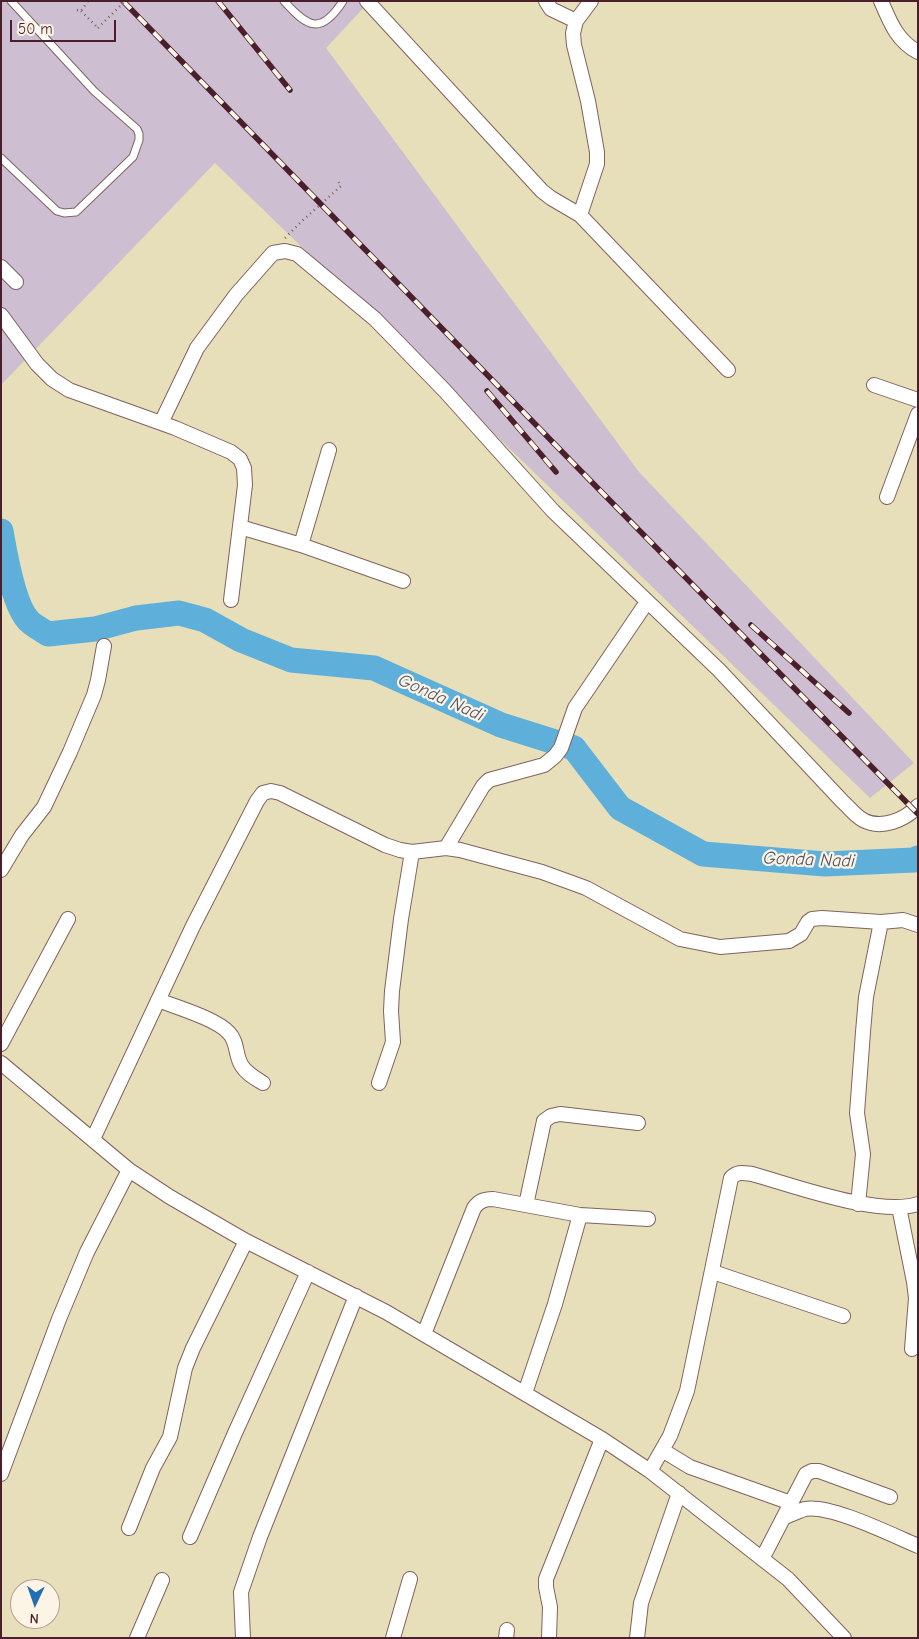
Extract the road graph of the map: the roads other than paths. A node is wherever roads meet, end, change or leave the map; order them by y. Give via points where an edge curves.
1 (11, 1) edge
2 (284, 1) edge
3 (343, 1) edge
4 (367, 1) edge
5 (546, 1) edge
6 (590, 1) edge
7 (881, 1) edge
8 (576, 21) junction
9 (918, 52) edge
10 (1, 158) edge
11 (580, 215) junction
12 (1, 267) edge
13 (16, 282) dead end
14 (1, 316) edge
15 (728, 370) dead end
16 (874, 385) dead end
17 (918, 400) edge
18 (918, 414) edge
19 (161, 423) junction
20 (329, 450) dead end
21 (887, 497) dead end
22 (240, 527) junction
23 (301, 545) junction
24 (403, 581) dead end
25 (231, 600) dead end
26 (647, 602) junction
27 (104, 646) dead end
28 (918, 806) edge
29 (446, 848) junction
30 (412, 852) junction
31 (1, 870) edge
32 (68, 919) dead end
33 (881, 922) junction
34 (918, 925) edge
35 (158, 1000) junction
36 (1, 1044) edge
37 (1, 1063) edge
38 (263, 1083) dead end
39 (379, 1083) dead end
40 (638, 1123) dead end
41 (92, 1139) junction
42 (129, 1170) junction
43 (858, 1204) junction
44 (918, 1204) edge
45 (526, 1205) junction
46 (899, 1207) junction
47 (580, 1215) junction
48 (648, 1219) dead end
49 (246, 1241) junction
50 (308, 1272) junction
51 (713, 1272) junction
52 (356, 1296) junction
53 (843, 1316) dead end
54 (424, 1334) junction
55 (912, 1349) dead end
56 (525, 1393) junction
57 (602, 1439) junction
58 (662, 1450) junction
59 (650, 1470) junction
60 (1, 1474) edge
61 (679, 1493) junction
62 (890, 1496) dead end
63 (791, 1503) junction
64 (783, 1518) junction
65 (129, 1528) dead end
66 (190, 1537) dead end
67 (918, 1546) edge
68 (762, 1558) junction
69 (410, 1579) dead end
70 (162, 1580) dead end
71 (137, 1638) edge
72 (243, 1638) edge
73 (393, 1638) edge
74 (549, 1638) edge
75 (637, 1638) edge
76 (844, 1638) edge

1 - 10 lane via 94,91 137,129 139,140 134,157 76,212 69,214 57,210
2 - 3 lane via 306,22 316,25 331,17
4 - 11 street via 542,190
5 - 8 street via 551,9
6 - 8 street
7 - 9 street via 894,30 904,43
8 - 11 street via 574,45 597,152 597,164
11 - 15 street
12 - 13 street
14 - 19 street via 37,364 69,390
16 - 17 street
18 - 21 street
19 - 22 street via 231,452 240,460 245,485
19 - 26 street via 197,348 236,294 274,253 292,251 375,319 553,511
20 - 23 street
22 - 23 street
22 - 25 street
23 - 24 street
26 - 28 street via 719,670 862,819 885,824 911,814
26 - 29 street via 575,708 561,748 544,765 489,780
27 - 31 street via 94,695 70,752 44,807
29 - 30 street
29 - 33 street via 542,872 586,888 680,939 696,943 720,947 790,941 801,934 812,919
30 - 35 street via 384,844 280,793 263,793
30 - 39 street via 392,991 393,1042
32 - 36 street
33 - 34 street via 903,920
33 - 43 street via 866,997 863,1032 857,1113 863,1154
35 - 38 street via 229,1032 240,1064
35 - 41 street
37 - 41 street
40 - 45 street via 560,1114 544,1121
41 - 42 street
42 - 49 street
42 - 60 street via 87,1252
43 - 46 street
43 - 51 street via 752,1174 736,1174 731,1178
44 - 46 street
45 - 47 street
45 - 54 street via 493,1199 478,1202
46 - 55 street via 916,1298
47 - 48 street
47 - 56 street
49 - 50 street
49 - 65 street via 193,1348 185,1368 170,1437 153,1468
50 - 52 street
50 - 66 street
51 - 53 street
51 - 58 street via 686,1391
52 - 54 street
52 - 72 street via 241,1592
54 - 56 street
56 - 57 street
57 - 59 street
57 - 74 street via 546,1578
58 - 59 street
58 - 63 street via 690,1466
59 - 61 street
61 - 68 street
61 - 75 street via 641,1603
62 - 63 street via 812,1471 806,1474
63 - 64 street
64 - 67 street via 805,1509 821,1509
64 - 68 street
68 - 76 street via 788,1579
69 - 73 street
70 - 71 street

